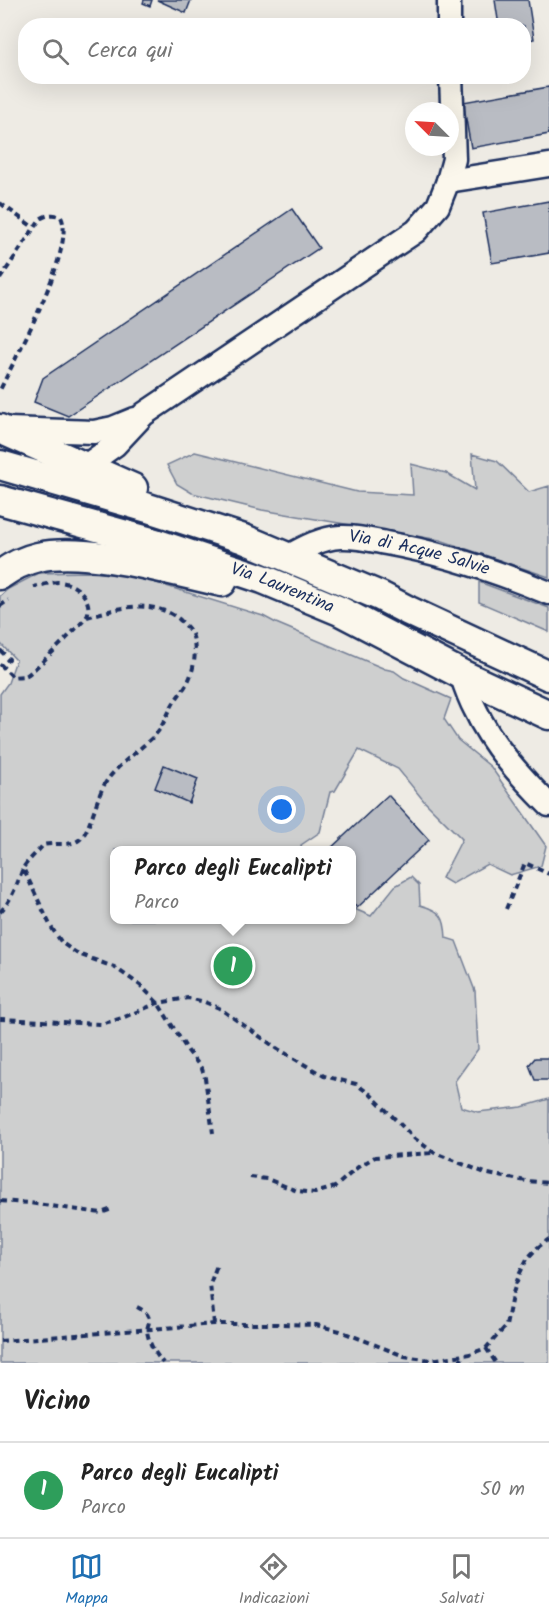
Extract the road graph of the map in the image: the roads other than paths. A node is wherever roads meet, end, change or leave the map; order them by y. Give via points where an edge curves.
1 (448, 0) edge
2 (449, 18) edge
3 (451, 84) edge
4 (549, 165) edge
5 (448, 182) junction
6 (144, 414) junction
7 (0, 429) edge
8 (0, 465) edge
9 (84, 467) junction
10 (0, 500) edge
11 (244, 539) junction
12 (289, 556) junction
13 (6, 586) edge
14 (298, 593) junction
15 (549, 593) edge
16 (461, 674) junction
17 (549, 676) edge
18 (549, 715) edge
19 (549, 805) edge

1 - 2 lane
3 - 5 lane via 454,159
4 - 5 lane
5 - 6 lane via 438,206 416,231
6 - 7 lane via 94,432
6 - 9 lane via 115,444
7 - 9 main road
8 - 11 main road, Via Laurentina
9 - 11 main road
10 - 14 main road, Via Laurentina via 165,546
11 - 12 main road, Via Laurentina
12 - 15 lane, Via di Acque Salvie via 323,540 351,537 456,559
12 - 17 main road, Via Laurentina
13 - 14 main road via 15,566 36,558 74,555
14 - 16 main road, Via Laurentina
16 - 18 main road, Via Laurentina
16 - 19 lane via 475,711 492,738

